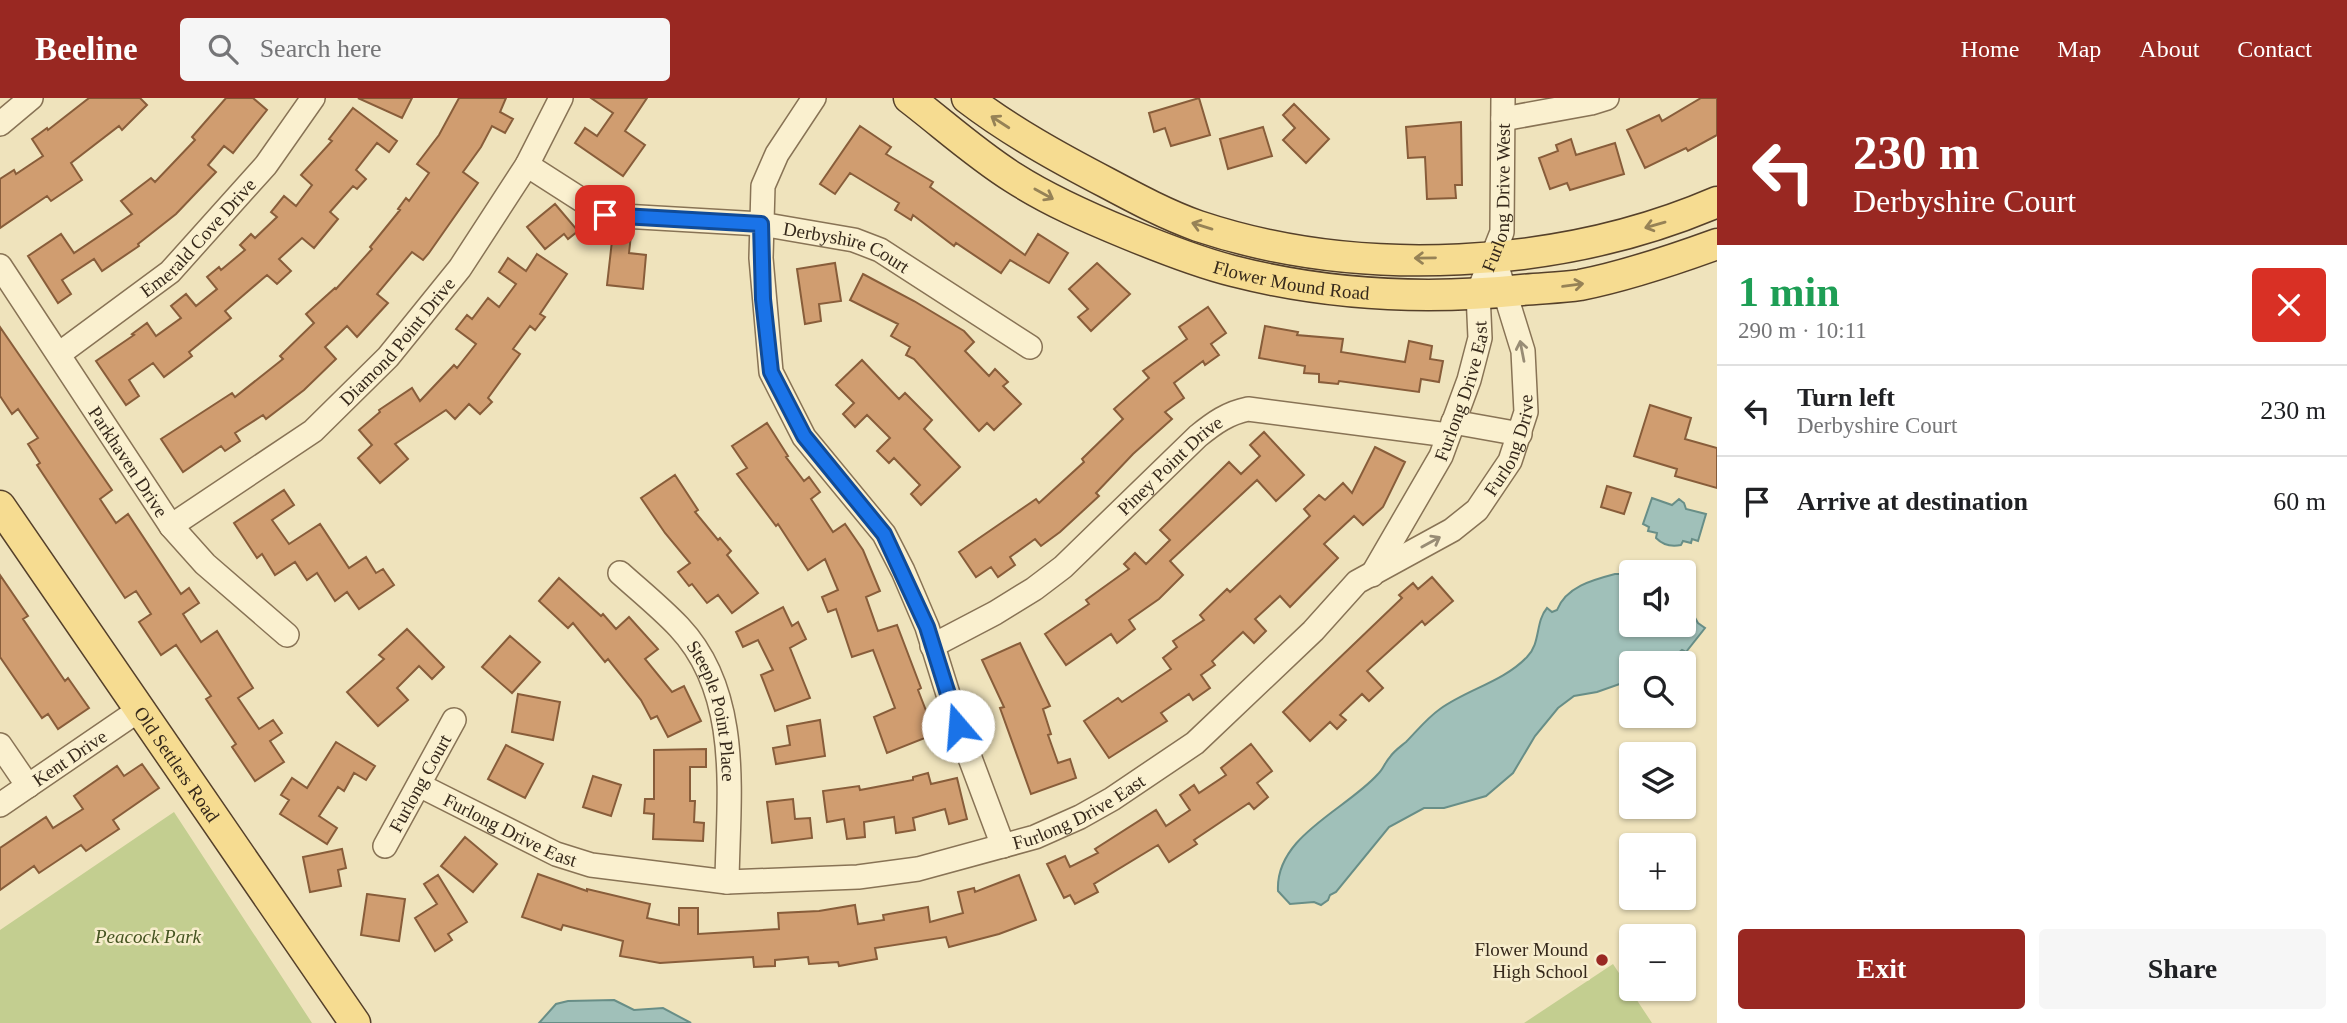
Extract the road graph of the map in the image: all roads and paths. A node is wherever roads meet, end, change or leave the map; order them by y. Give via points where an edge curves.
1 (31, 98) edge
2 (313, 98) edge
3 (561, 98) edge
4 (814, 98) edge
5 (909, 98) edge
6 (967, 98) edge
7 (1606, 98) edge
8 (1503, 108) edge
9 (0, 124) edge
10 (527, 165) junction
11 (1717, 202) edge
12 (761, 224) junction
13 (1717, 244) edge
14 (1494, 257) junction
15 (0, 266) edge
16 (1492, 292) junction
17 (1030, 347) dead end
18 (59, 354) junction
19 (1451, 428) junction
20 (1520, 434) junction
21 (0, 506) edge
22 (171, 526) junction
23 (620, 573) dead end
24 (1372, 575) junction
25 (287, 635) dead end
26 (932, 646) junction
27 (139, 710) junction
28 (454, 720) dead end
29 (0, 745) edge
30 (419, 785) junction
31 (28, 786) junction
32 (0, 805) edge
33 (385, 846) dead end
34 (1003, 846) junction
35 (727, 882) junction
36 (354, 1021) edge

1 - 9 street
2 - 18 street, Emerald Cove Drive via 267,165 170,272
3 - 10 street, Diamond Point Drive
4 - 12 street via 777,154 763,186
5 -> 16 main road, Flower Mound Road via 1013,178 1082,215 1177,254 1231,271 1327,289 1449,296
14 -> 6 main road, Flower Mound Road via 1374,260 1278,246 1199,226 1081,170
7 - 8 street via 1591,103
8 - 14 street, Furlong Drive West via 1502,232
10 - 12 street, Derbyshire Court via 605,215
10 - 22 street, Diamond Point Drive via 460,268 388,357 313,431
11 -> 14 main road, Flower Mound Road via 1592,243
12 - 17 street, Derbyshire Court via 854,240 880,250
12 - 26 street via 771,372 804,436 884,534
16 -> 13 main road, Flower Mound Road via 1579,285
14 - 16 street, Furlong Drive West
15 - 18 street, Parkhaven Drive
16 - 19 street, Furlong Drive East
20 -> 16 street, Furlong Drive via 1526,412 1523,351
18 - 22 street, Parkhaven Drive
19 - 20 street, Piney Point Drive
19 - 24 street, Furlong Drive East via 1441,456
19 - 26 street, Piney Point Drive via 1248,409 1234,412 1198,436 1063,567 995,613
24 -> 20 street, Furlong Drive via 1452,530 1477,510 1510,461
21 - 27 main road, Old Settlers Road
22 - 25 street, Parkhaven Drive via 205,564
23 - 35 street, Steeple Point Place via 681,629 713,682 728,740
24 - 34 street, Furlong Drive East via 1357,582 1313,631 1195,743 1080,817
26 - 34 street
27 - 31 street, Kent Drive
27 - 36 main road, Old Settlers Road
28 - 30 street, Furlong Court
29 - 31 street
30 - 33 street, Furlong Court
30 - 35 street, Furlong Drive East via 556,854 591,866
31 - 32 street, Kent Drive
34 - 35 street, Furlong Drive East via 918,869 858,877

